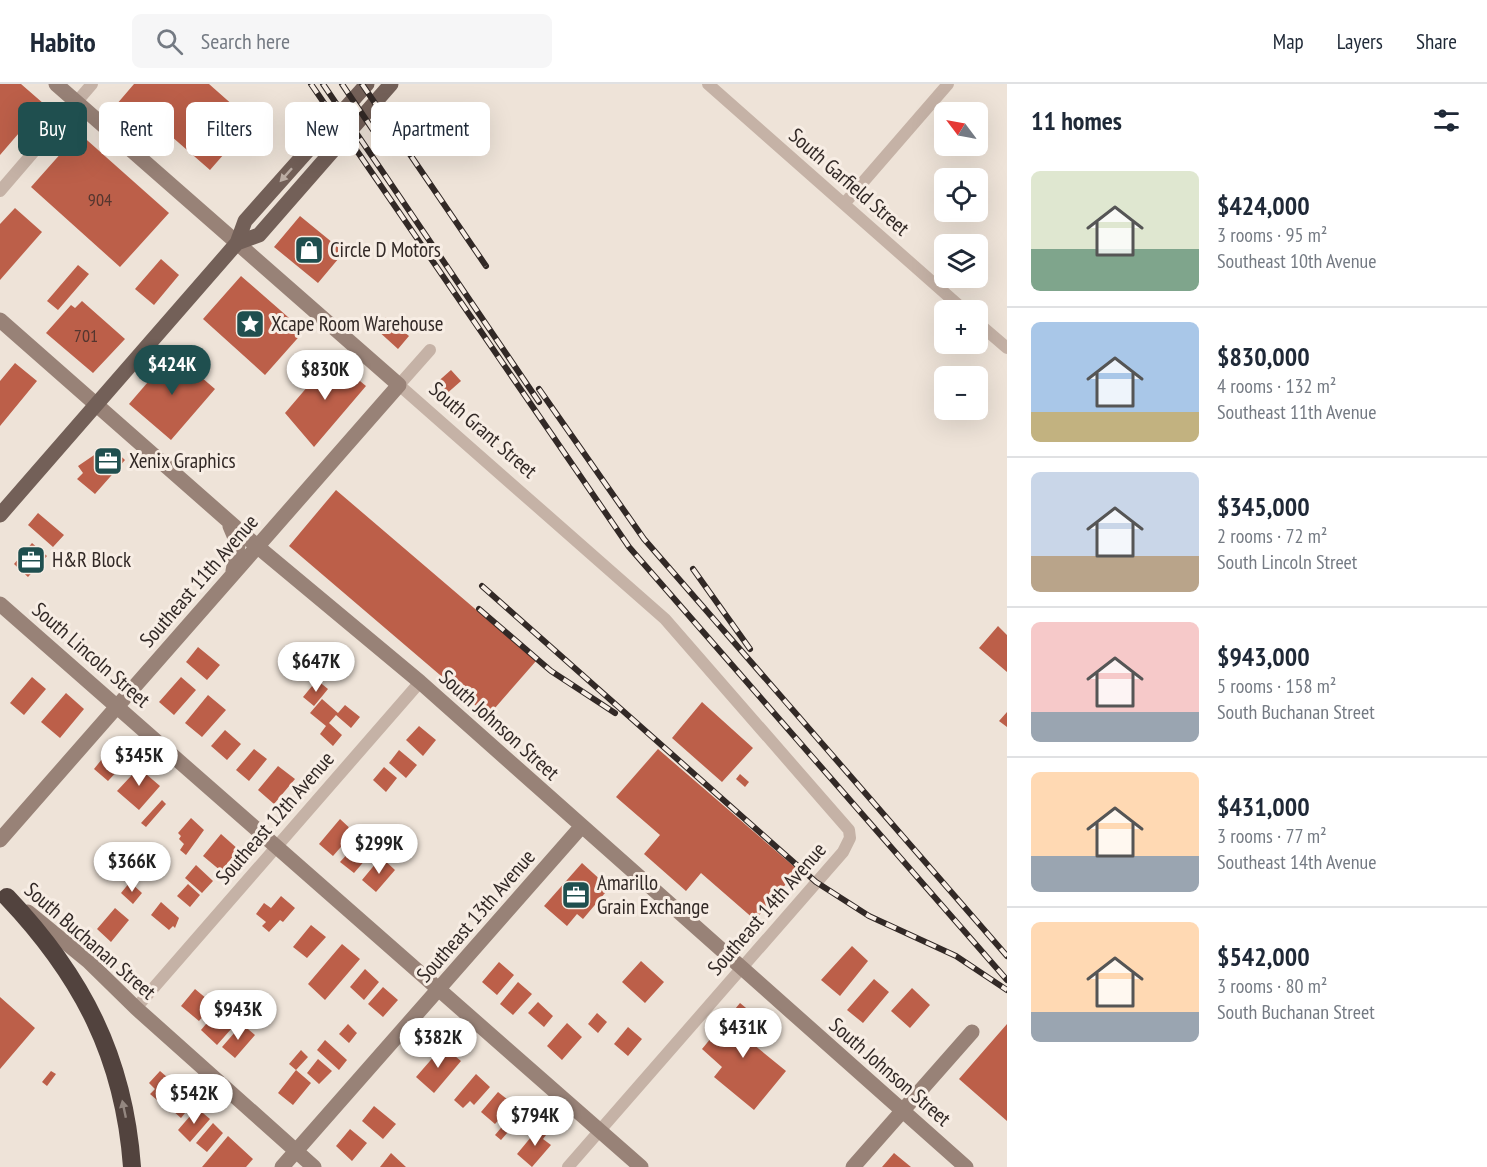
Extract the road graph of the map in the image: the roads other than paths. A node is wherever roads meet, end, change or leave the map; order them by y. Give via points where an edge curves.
1 (56, 84) edge
2 (92, 84) edge
3 (367, 84) edge
4 (391, 84) edge
5 (708, 84) edge
6 (948, 84) edge
7 (76, 102) joint
8 (87, 112) edge
9 (30, 156) edge
10 (0, 191) edge
11 (844, 204) junction
12 (237, 243) junction
13 (953, 300) edge
14 (0, 320) edge
15 (988, 331) edge
16 (1006, 345) edge
17 (430, 350) dead end
18 (399, 385) junction
19 (97, 405) junction
20 (221, 514) junction
21 (0, 515) edge
22 (258, 547) junction
23 (220, 589) junction
24 (0, 604) edge
25 (420, 682) junction
26 (118, 706) junction
27 (581, 827) junction
28 (850, 838) joint
29 (0, 840) edge
30 (276, 847) junction
31 (4, 894) edge
32 (740, 968) junction
33 (439, 989) junction
34 (136, 1008) junction
35 (972, 1032) dead end
36 (903, 1111) junction
37 (599, 1130) junction
38 (296, 1151) junction
39 (132, 1167) edge
40 (282, 1167) edge
41 (314, 1167) edge
42 (568, 1167) edge
43 (641, 1167) edge
44 (853, 1167) edge
45 (966, 1167) edge

1 - 7 main road, South Grant Street
2 - 7 street
3 -> 12 main road via 245,221
4 - 12 main road via 259,235
5 - 11 street, South Garfield Street
6 - 11 street
8 - 12 main road, South Grant Street
9 - 10 street
11 - 13 street, South Garfield Street
12 - 18 main road, South Grant Street
12 - 19 main road
14 - 19 main road, South Johnson Street
15 - 16 street
17 - 18 street, Southeast 11th Avenue
18 - 22 main road, Southeast 11th Avenue
18 - 28 street, South Grant Street via 664,619 845,823
19 - 20 main road, South Johnson Street
19 - 21 main road
20 - 22 main road, South Johnson Street
20 - 23 main road via 238,545 235,567
22 - 23 main road, Southeast 11th Avenue
22 - 25 main road, South Johnson Street
23 - 26 main road, Southeast 11th Avenue
24 - 26 main road, South Lincoln Street
25 - 27 main road, South Johnson Street
25 - 30 street, Southeast 12th Avenue
26 - 29 main road, Southeast 11th Avenue
26 - 30 main road, South Lincoln Street
27 - 32 main road, South Johnson Street
27 - 33 main road, Southeast 13th Avenue
28 - 32 street, Southeast 14th Avenue via 843,852
30 - 33 main road, South Lincoln Street
30 - 34 street, Southeast 12th Avenue
31 - 34 main road, South Buchanan Street via 81,954
39 -> 31 highway via 118,1083 98,1025 63,962
32 - 36 main road, South Johnson Street
32 - 37 street, Southeast 14th Avenue
33 - 37 main road, South Lincoln Street
33 - 38 main road, Southeast 13th Avenue
34 - 38 main road, South Buchanan Street
35 - 36 main road
36 - 44 main road
36 - 45 main road, South Johnson Street
37 - 42 street, Southeast 14th Avenue
37 - 43 main road, South Lincoln Street
38 - 40 main road, Southeast 13th Avenue
38 - 41 main road, South Buchanan Street

